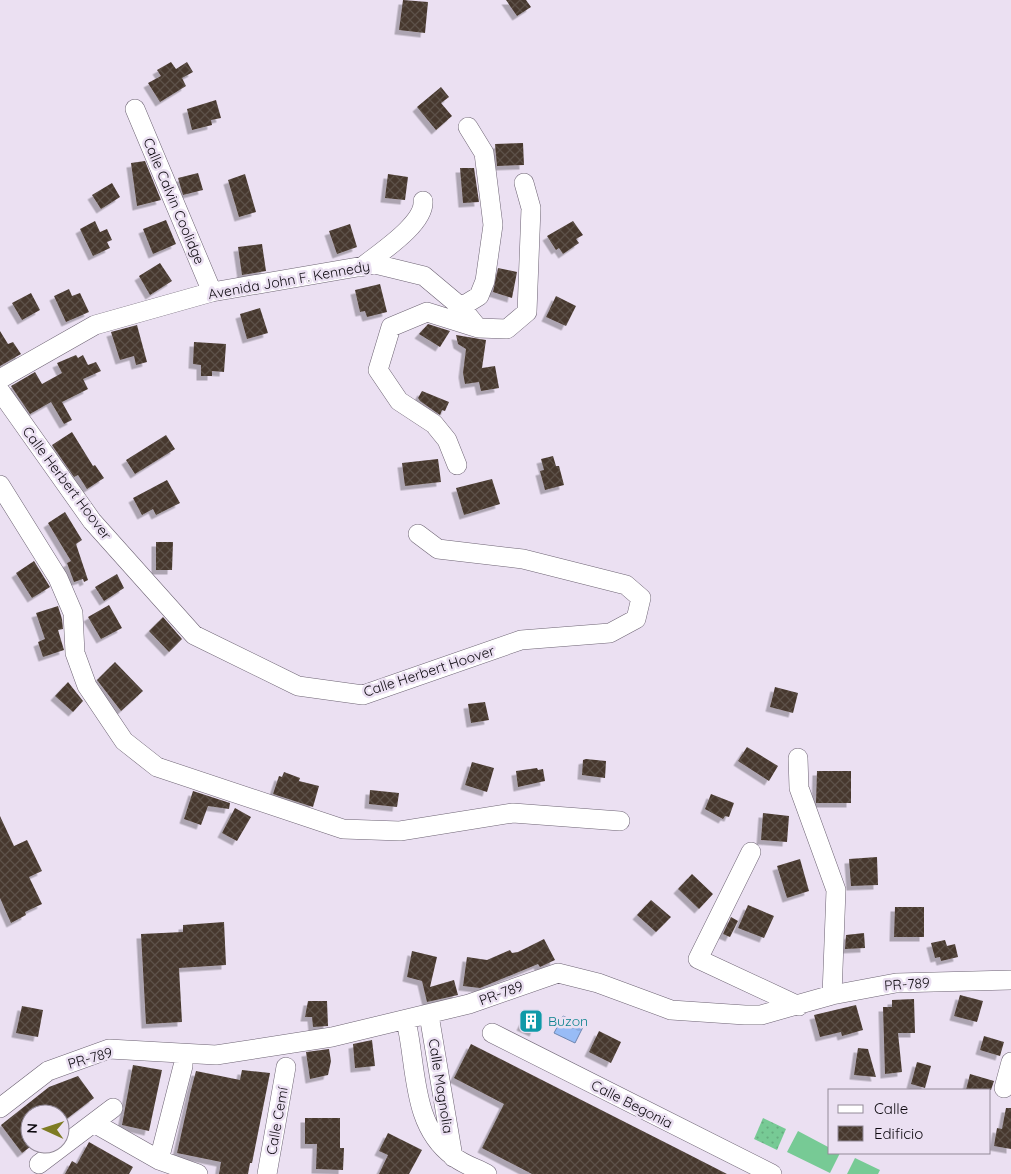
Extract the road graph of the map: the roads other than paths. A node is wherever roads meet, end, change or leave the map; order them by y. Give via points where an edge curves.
1 (136, 109) dead end
2 (468, 127) dead end
3 (524, 183) dead end
4 (423, 201) dead end
5 (362, 267) junction
6 (212, 292) junction
7 (461, 307) junction
8 (478, 328) junction
9 (0, 379) edge
10 (0, 391) edge
11 (457, 465) dead end
12 (0, 485) edge
13 (418, 534) dead end
14 (798, 758) dead end
15 (620, 821) dead end
16 (751, 852) dead end
17 (1011, 980) edge
18 (832, 994) junction
19 (800, 1006) junction
20 (429, 1015) junction
21 (406, 1021) junction
22 (492, 1033) dead end
23 (1011, 1062) edge
24 (183, 1066) dead end
25 (286, 1067) dead end
26 (1004, 1088) dead end
27 (0, 1108) edge
28 (113, 1108) dead end
29 (94, 1123) junction
30 (453, 1156) junction
31 (159, 1160) junction
32 (38, 1164) dead end
33 (743, 1167) edge
34 (198, 1174) edge
35 (267, 1174) edge
36 (487, 1174) edge
37 (772, 1174) edge

1 - 6 street, Calle Calvin Coolidge
2 - 7 street via 484,152 493,224 485,280 479,296
3 - 8 street via 531,208 527,312 507,329
4 - 5 street via 424,208 414,224
5 - 6 street, Avenida John F. Kennedy
5 - 7 street, Avenida John F. Kennedy via 375,264 424,276
6 - 9 street, Avenida John F. Kennedy via 95,325
7 - 8 street, Avenida John F. Kennedy
8 - 11 street via 427,312 391,327 378,370 399,401 434,424 448,440
10 - 13 street, Calle Herbert Hoover via 92,521 194,635 298,686 362,695 520,640 610,633 636,619 641,598 626,585 523,559 438,549
12 - 15 street via 58,578 73,613 75,653 87,686 124,741 157,767 343,829 400,830 512,813
14 - 18 street via 799,788 836,890
16 - 19 street via 698,959
17 - 18 street, PR-789 / PR-789 via 896,982
18 - 19 street, PR-789 / PR-789
19 - 20 street, PR-789 / PR-789 via 761,1015 671,1010 598,983 558,973
20 - 21 street, PR-789 / PR-789
20 - 30 street, Calle Magnolia
21 - 27 street, PR-789 / PR-789 via 332,1037 216,1054 109,1049 48,1071
21 - 30 street, Calle Magnolia via 425,1120 433,1136
22 - 33 street, Calle Begonia
23 - 26 street
24 - 31 street
25 - 35 street, Calle Cemí
28 - 29 street
29 - 31 street
29 - 32 street
30 - 36 street, Calle Magnolia
31 - 34 street
33 - 37 street, Calle Begonia

